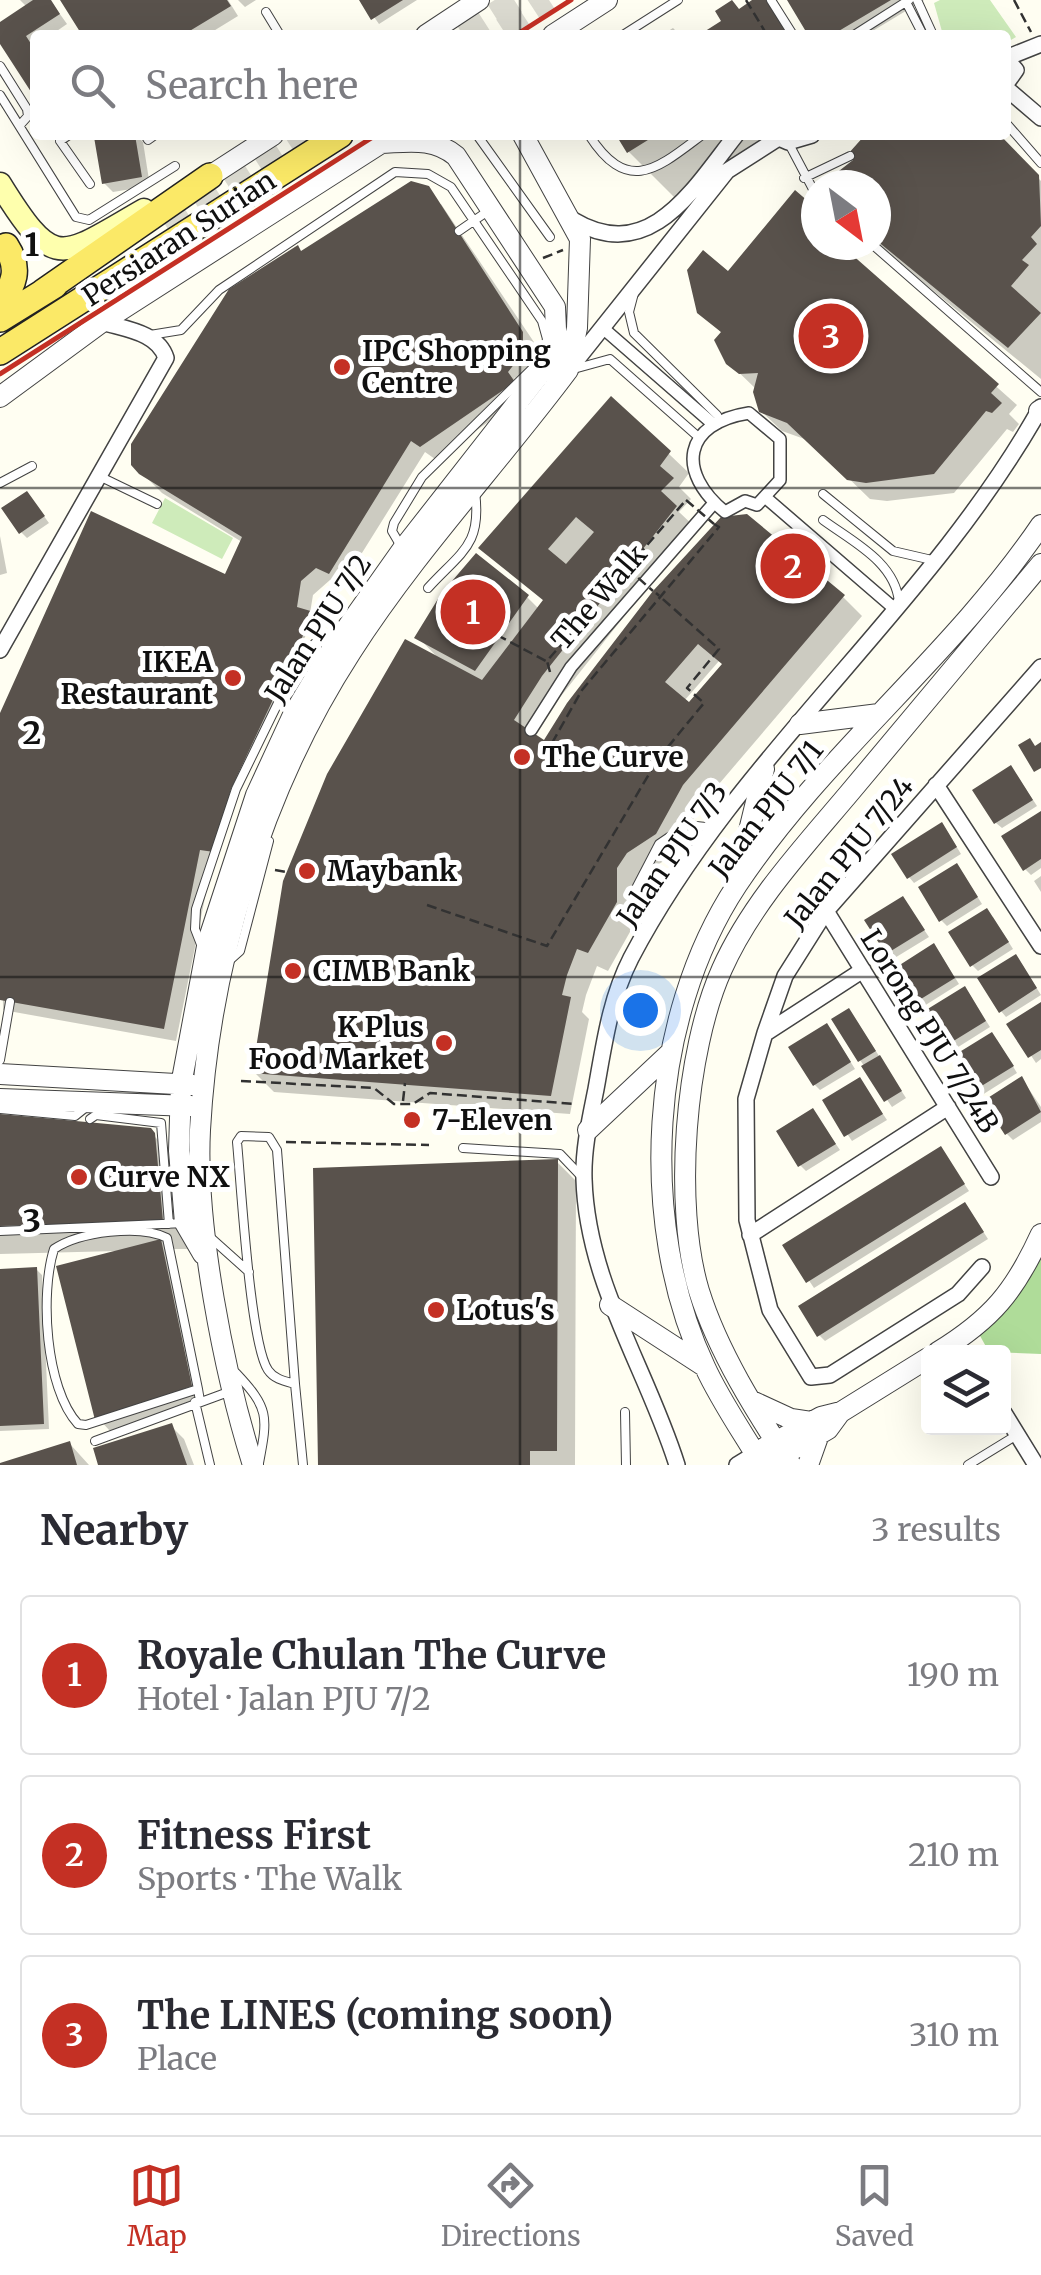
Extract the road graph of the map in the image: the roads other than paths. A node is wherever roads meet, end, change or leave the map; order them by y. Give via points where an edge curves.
1 (479, 0) edge
2 (608, 0) edge
3 (678, 0) edge
4 (771, 0) edge
5 (917, 0) edge
6 (908, 1) edge
7 (266, 12) dead end
8 (277, 30) edge
9 (434, 30) edge
10 (561, 30) edge
11 (631, 30) edge
12 (790, 30) edge
13 (862, 30) edge
14 (921, 30) edge
15 (931, 30) edge
16 (1039, 45) edge
17 (1011, 56) edge
18 (0, 66) edge
19 (1011, 91) edge
20 (0, 95) edge
21 (1041, 118) edge
22 (20, 125) junction
23 (1011, 129) edge
24 (62, 140) edge
25 (265, 140) edge
26 (332, 140) edge
27 (385, 140) edge
28 (406, 140) edge
29 (482, 140) edge
30 (526, 140) edge
31 (591, 140) edge
32 (695, 140) edge
33 (732, 140) edge
34 (777, 140) edge
35 (780, 140) edge
36 (850, 156) dead end
37 (1041, 162) edge
38 (175, 166) dead end
39 (821, 170) edge
40 (801, 173) edge
41 (210, 176) junction
42 (0, 184) edge
43 (90, 184) dead end
44 (0, 200) edge
45 (483, 214) junction
46 (574, 220) junction
47 (166, 226) tunnel mouth
48 (459, 231) dead end
49 (30, 233) junction
50 (550, 237) dead end
51 (2, 239) edge
52 (889, 260) edge
53 (635, 289) junction
54 (44, 292) junction
55 (0, 305) edge
56 (0, 320) edge
57 (102, 322) junction
58 (604, 329) junction
59 (146, 335) junction
60 (0, 352) edge
61 (568, 370) junction
62 (0, 397) edge
63 (1040, 406) edge
64 (715, 420) junction
65 (695, 434) dead end
66 (32, 466) dead end
67 (101, 477) junction
68 (0, 483) edge
69 (474, 488) junction
70 (823, 494) dead end
71 (764, 497) junction
72 (714, 503) junction
73 (157, 504) dead end
74 (824, 520) dead end
75 (1041, 525) edge
76 (409, 555) junction
77 (938, 560) junction
78 (1041, 564) edge
79 (428, 588) dead end
80 (898, 608) junction
81 (0, 650) edge
82 (1041, 667) edge
83 (880, 714) junction
84 (800, 724) junction
85 (531, 730) dead end
86 (764, 769) junction
87 (936, 785) junction
88 (715, 828) junction
89 (736, 887) junction
90 (826, 911) junction
91 (650, 931) junction
92 (1041, 946) edge
93 (863, 970) junction
94 (10, 1002) dead end
95 (765, 1033) junction
96 (670, 1053) junction
97 (0, 1060) edge
98 (0, 1074) edge
99 (180, 1095) junction
100 (203, 1096) junction
101 (0, 1098) edge
102 (948, 1106) junction
103 (0, 1109) edge
104 (100, 1110) junction
105 (588, 1130) junction
106 (463, 1148) dead end
107 (992, 1177) dead end
108 (584, 1179) junction
109 (186, 1226) junction
110 (0, 1231) edge
111 (1041, 1234) edge
112 (750, 1235) junction
113 (982, 1267) dead end
114 (250, 1273) junction
115 (610, 1304) junction
116 (963, 1345) edge
117 (921, 1362) edge
118 (229, 1366) junction
119 (704, 1366) junction
120 (295, 1384) junction
121 (198, 1389) junction
122 (232, 1391) junction
123 (198, 1401) junction
124 (752, 1401) junction
125 (625, 1412) dead end
126 (1011, 1424) edge
127 (815, 1428) junction
128 (1017, 1434) junction
129 (94, 1440) dead end
130 (773, 1457) edge
131 (210, 1465) edge
132 (256, 1465) edge
133 (303, 1465) edge
134 (626, 1465) edge
135 (677, 1465) edge
136 (737, 1465) edge
137 (808, 1465) edge
138 (968, 1465) edge
139 (1036, 1465) edge

1 - 9 street
2 - 10 street
3 - 11 lane
4 - 12 lane
5 - 15 lane
6 - 13 lane
6 - 14 lane
7 - 8 lane
16 - 17 street
18 - 22 lane via 27,109
19 - 21 street
20 - 22 lane
22 - 38 lane via 76,217 90,220
23 - 37 lane
24 - 43 lane
25 - 41 street
26 - 60 main road, Persiaran Surian
27 - 57 street, Persiaran Surian
28 - 45 street, Jalan PJU 7/2 via 444,146
29 - 50 lane
30 - 46 street, Jalan PJU 7/2
31 - 32 lane via 602,156 638,172 654,171
33 - 46 street via 673,210 645,232 592,231
34 - 53 street via 728,171
35 - 40 lane
36 - 39 lane
41 - 49 main road via 79,247 58,249
41 - 54 main road
42 - 49 main road
44 - 49 lane
45 - 48 lane
45 - 59 lane via 428,174 395,172 219,290 182,330
45 - 76 street, Jalan PJU 7/2 via 555,306 557,352
46 - 61 street, Jalan PJU 7/2 via 581,263
47 - 54 main road, Persiaran Surian
51 - 55 main road via 16,276
52 - 63 lane
53 - 58 street
53 - 64 lane via 629,312 634,333
54 - 56 main road, Persiaran Surian
57 - 59 street
57 - 62 street, Persiaran Surian
58 - 61 street
58 - 64 street
59 - 67 street via 166,358
61 - 65 lane via 610,358
61 - 69 street, Jalan PJU 7/2
63 - 77 street, Jalan PJU 7/3 via 982,506
64 - 71 street via 749,413 780,439 780,480
64 - 72 street via 691,453 701,492
66 - 68 lane
67 - 73 lane
67 - 81 street
69 - 76 street, Jalan PJU 7/2
69 - 79 lane via 475,536
70 - 77 lane via 893,550
71 - 72 street via 725,512
71 - 80 street
72 - 85 street, The Walk via 571,666
74 - 80 lane via 892,577
75 - 83 street, Jalan PJU 7/1 via 996,586
76 - 99 street, Jalan PJU 7/2 via 344,633 268,767 206,956
76 - 100 street, Jalan PJU 7/2 via 278,784 254,844
77 - 80 street, Jalan PJU 7/3
78 - 124 street, Jalan PJU 7/1 via 776,882 723,966 704,1012 686,1164 693,1266 720,1341
80 - 84 street, Jalan PJU 7/3
82 - 87 street, Jalan PJU 7/24
83 - 84 street
83 - 89 street, Jalan PJU 7/1
84 - 86 street, Jalan PJU 7/3
86 - 88 street, Jalan PJU 7/3
86 - 89 street
87 - 90 street, Jalan PJU 7/24
87 - 92 street
88 - 91 street, Jalan PJU 7/3
88 - 91 lane via 687,825 659,844 634,894
89 - 96 street, Jalan PJU 7/1 via 700,956
90 - 93 street, Lorong PJU 7/24B
90 - 95 street, Jalan PJU 7/24 via 784,976
91 - 105 street, Jalan PJU 7/3 via 618,990
93 - 95 street
93 - 102 street, Lorong PJU 7/24B
94 - 97 lane
95 - 112 street, Jalan PJU 7/24 via 746,1098
96 - 105 street
96 - 119 street, Jalan PJU 7/1 via 662,1196
98 - 99 street
99 - 100 street
99 - 104 street
99 - 109 street, Jalan PJU 7/2
100 - 109 street, Jalan PJU 7/2
101 - 104 street
102 - 107 street, Lorong PJU 7/24B
102 - 112 street
103 - 104 lane via 75,1116
104 - 109 lane via 161,1123
105 - 108 street, Jalan PJU 7/3
106 - 108 lane via 560,1154
108 - 115 street, Jalan PJU 7/3
109 - 110 lane
109 - 114 lane
109 - 118 street, Jalan PJU 7/2 via 212,1270
111 - 116 street via 1001,1306
112 - 113 street, Jalan PJU 7/24 via 770,1310 816,1379 958,1294
114 - 120 lane via 264,1364 276,1378
114 - 120 lane via 237,1142 241,1136 269,1137
115 - 119 street
115 - 135 street, Jalan PJU 7/3
117 - 127 street
118 - 122 street, Jalan PJU 7/2
118 - 132 lane via 265,1412
119 - 130 street, Jalan PJU 7/1
120 - 133 lane
121 - 121 lane via 167,1238 104,1234 54,1249 48,1333 57,1388 78,1424
121 - 123 lane
122 - 123 lane
122 - 132 street, Jalan PJU 7/2
123 - 129 lane
123 - 131 lane
124 - 127 street
124 - 130 street, Jalan PJU 7/1
125 - 134 lane
126 - 128 street
127 - 130 street
127 - 137 street
128 - 138 lane
128 - 139 street
130 - 136 street

